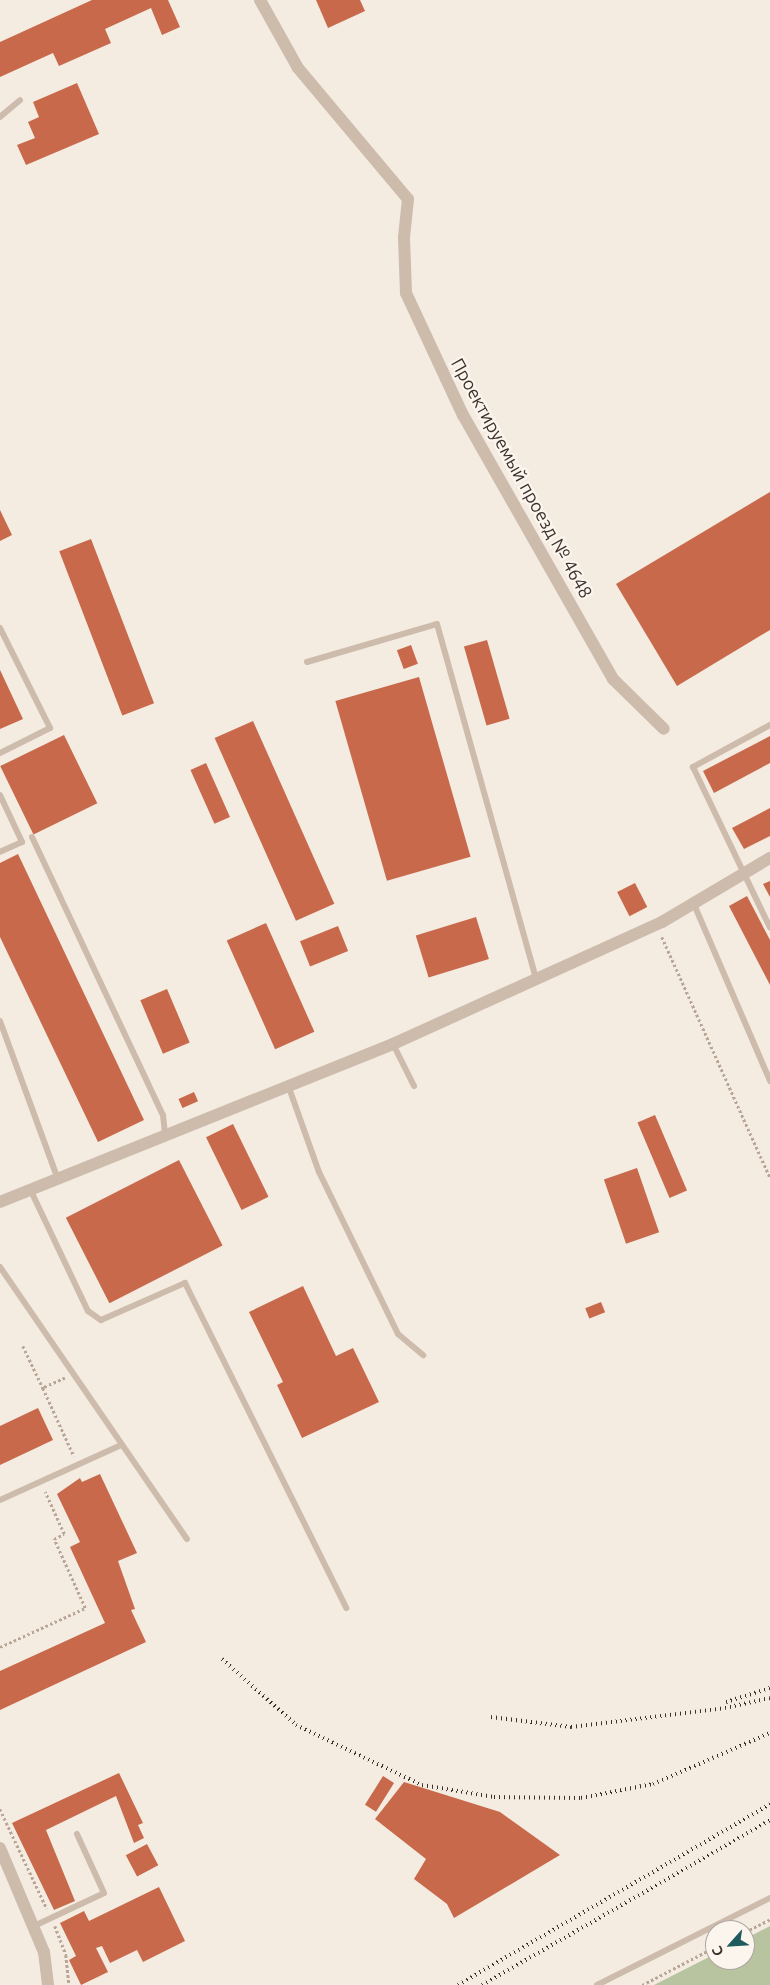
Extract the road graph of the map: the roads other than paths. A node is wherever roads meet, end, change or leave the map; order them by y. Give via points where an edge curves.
1 (260, 0) edge
2 (20, 100) dead end
3 (0, 117) edge
4 (0, 628) edge
5 (307, 662) dead end
6 (770, 726) edge
7 (664, 729) dead end
8 (0, 753) edge
9 (0, 795) edge
10 (32, 837) dead end
11 (0, 852) edge
12 (770, 858) edge
13 (741, 873) junction
14 (693, 902) junction
15 (770, 928) edge
16 (536, 979) junction
17 (0, 1021) edge
18 (393, 1044) junction
19 (770, 1081) edge
20 (288, 1084) junction
21 (414, 1086) dead end
22 (165, 1133) junction
23 (57, 1177) junction
24 (30, 1188) junction
25 (0, 1202) edge
26 (0, 1267) edge
27 (423, 1355) dead end
28 (121, 1445) junction
29 (0, 1500) edge
30 (187, 1539) dead end
31 (346, 1608) dead end
32 (76, 1834) dead end
33 (0, 1848) edge
34 (770, 1898) edge
35 (34, 1926) junction
36 (48, 1985) edge
37 (597, 1985) edge

1 - 7 street, Проектируемый проезд № 4648 via 298,68 408,199 404,238 406,293 464,415 613,679
2 - 3 lane
4 - 8 lane via 50,728
5 - 16 lane via 437,624
6 - 13 lane via 693,767
9 - 11 lane via 22,842
10 - 22 lane via 163,1114
12 - 13 street
13 - 14 street
13 - 15 lane
14 - 16 street via 656,925
14 - 19 lane
16 - 18 street
17 - 23 lane
18 - 20 street
18 - 21 lane
20 - 22 street
20 - 27 lane via 319,1172 398,1334
22 - 23 street
23 - 24 street
24 - 25 street
24 - 31 lane via 88,1311 101,1320 185,1283
26 - 28 lane
28 - 29 lane
28 - 30 lane
32 - 35 lane via 104,1893
33 - 35 street
34 - 37 lane
35 - 36 street via 44,1952

